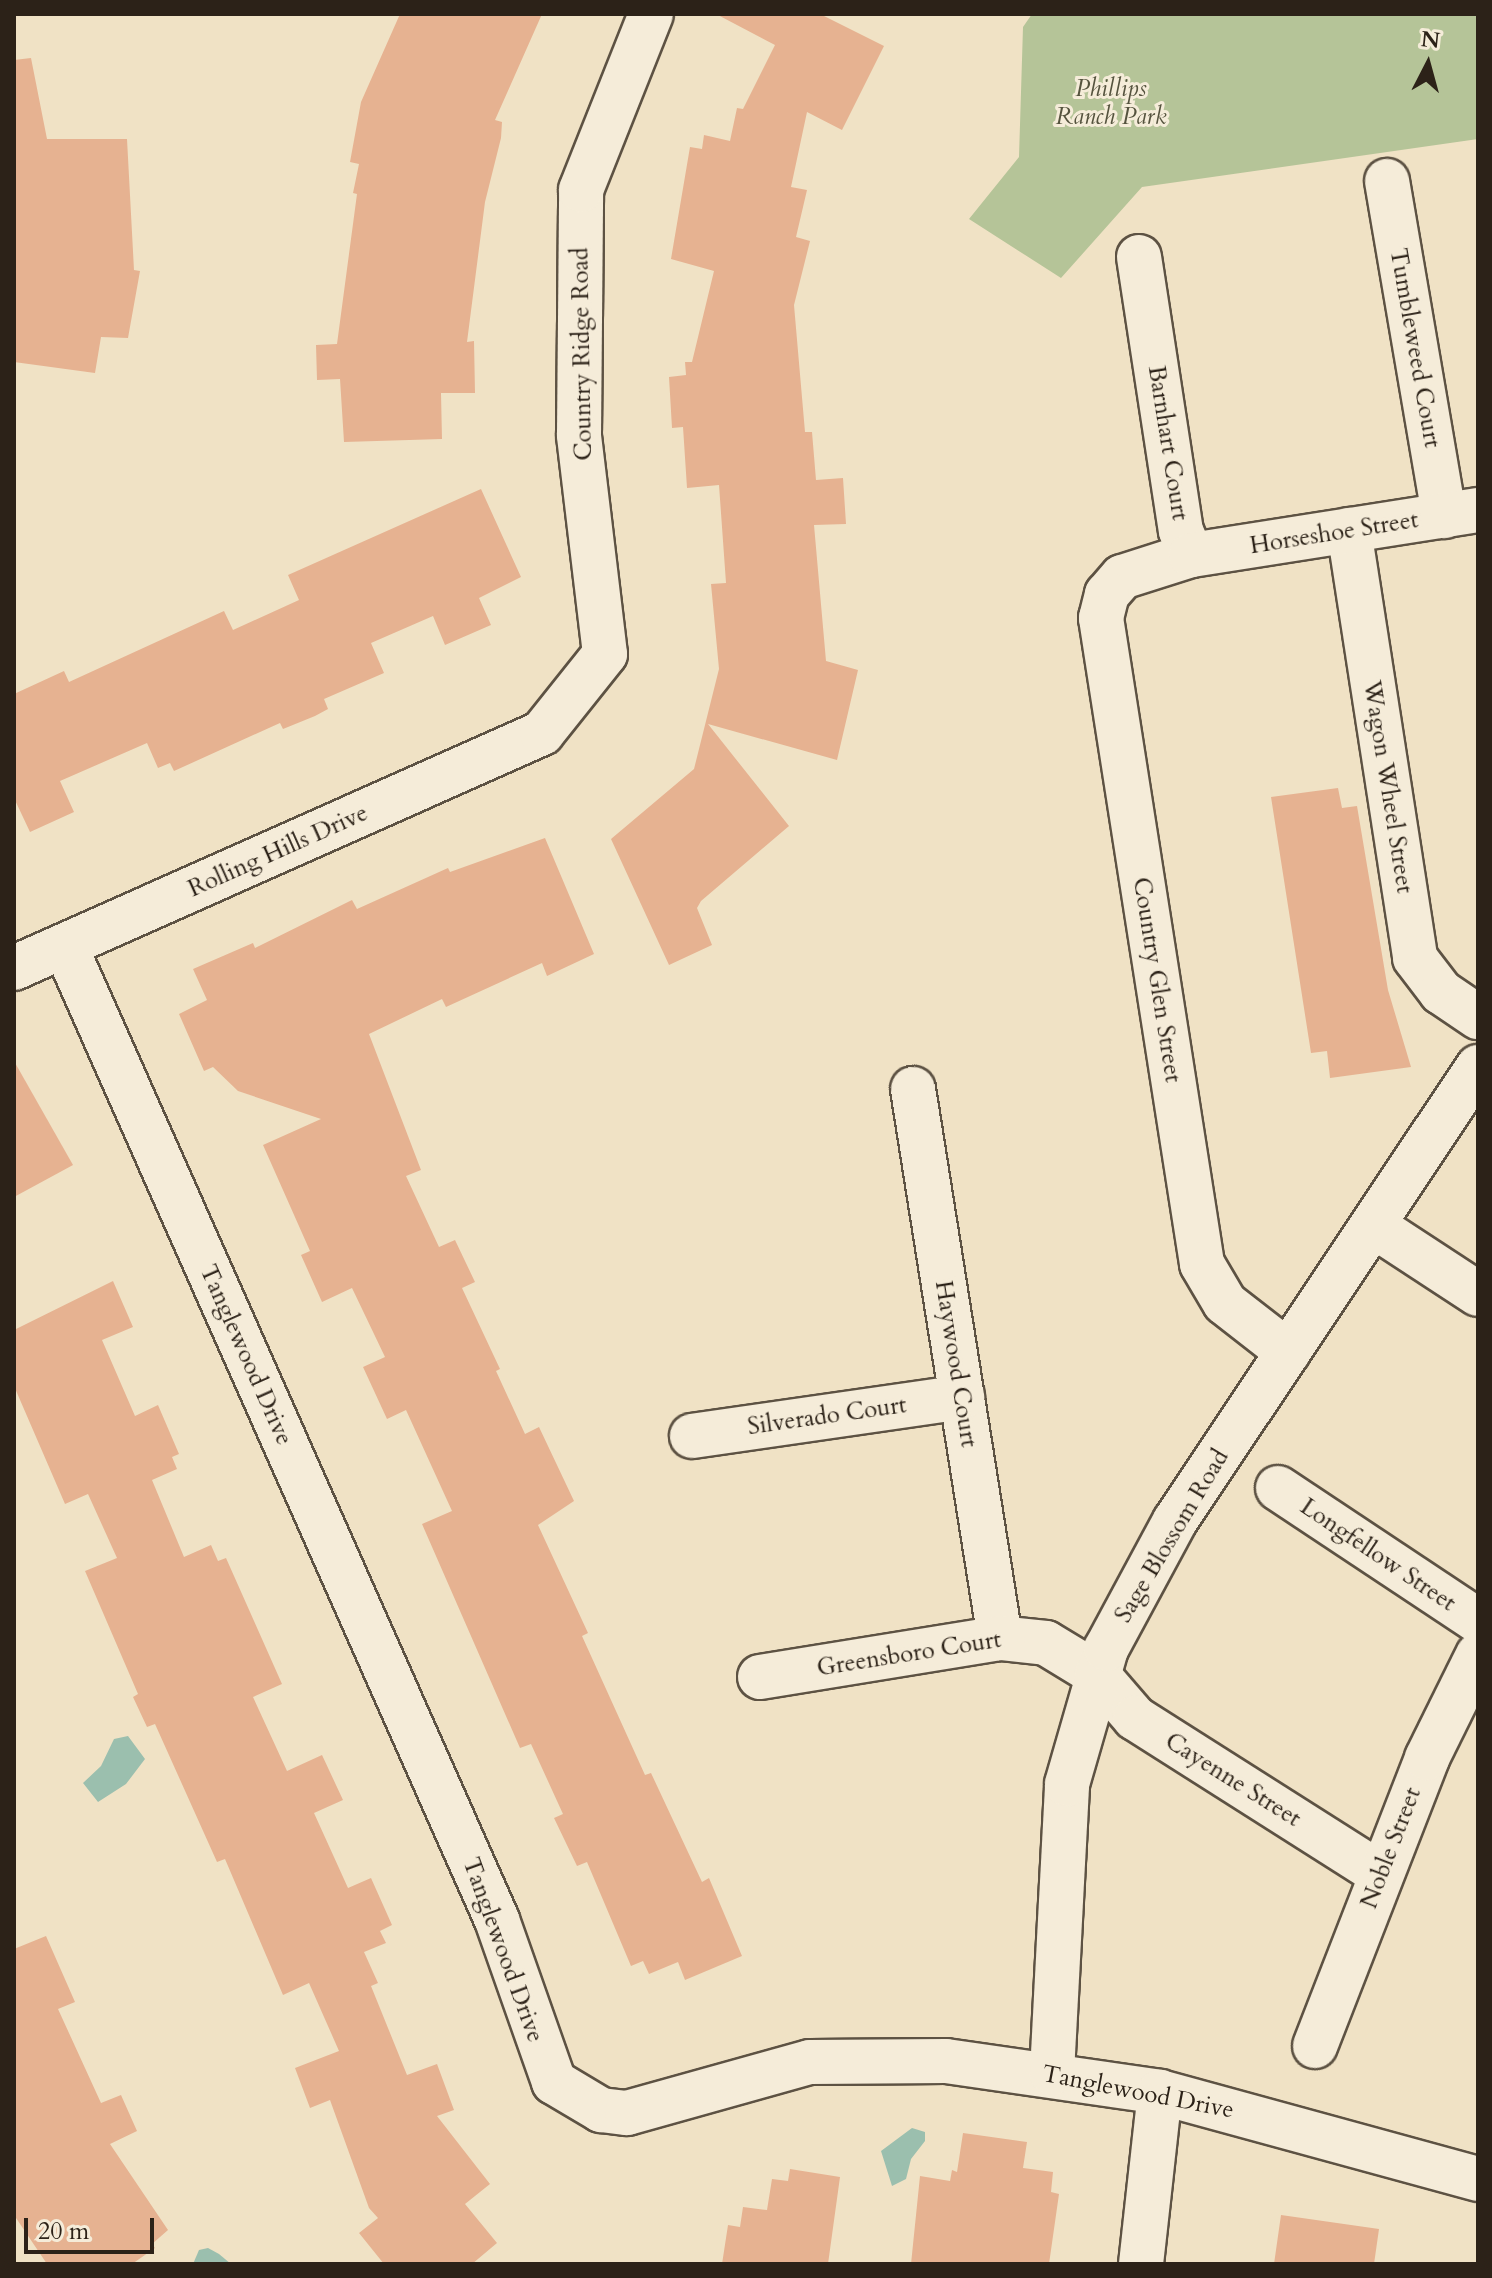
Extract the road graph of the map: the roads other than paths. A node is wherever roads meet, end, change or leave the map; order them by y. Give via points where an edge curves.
1 (651, 14) edge
2 (1387, 181) dead end
3 (1139, 257) dead end
4 (1461, 513) edge
5 (1349, 530) junction
6 (1191, 555) junction
7 (542, 733) joint
8 (65, 946) junction
9 (14, 968) edge
10 (1478, 1017) edge
11 (1478, 1067) edge
12 (913, 1089) dead end
13 (1374, 1226) junction
14 (1478, 1294) edge
15 (1288, 1352) junction
16 (962, 1397) junction
17 (692, 1436) dead end
18 (1278, 1488) dead end
19 (1478, 1621) edge
20 (1000, 1638) junction
21 (1478, 1655) edge
22 (1097, 1674) junction
23 (760, 1677) dead end
24 (1381, 1874) junction
25 (1315, 2046) dead end
26 (1052, 2073) junction
27 (1160, 2092) junction
28 (1478, 2179) edge
29 (1141, 2264) edge

1 - 7 street, Country Ridge Road via 581,190 579,435 605,654
2 - 4 street, Tumbleweed Court
3 - 6 street, Barnhart Court via 1181,531
4 - 5 street, Horseshoe Street
5 - 6 street, Horseshoe Street
5 - 10 street, Wagon Wheel Street via 1415,958 1441,992
6 - 15 street, Country Glen Street via 1122,577 1107,594 1101,618 1202,1264 1225,1303
7 - 8 street, Rolling Hills Drive
8 - 9 street, Rolling Hills Drive
8 - 26 street, Tanglewood Drive via 497,1920 554,2082 601,2110 627,2113 810,2062 946,2061
11 - 13 street, Sage Blossom Road
12 - 16 street, Haywood Court
13 - 14 street
13 - 15 street, Sage Blossom Road
15 - 22 street, Sage Blossom Road via 1149,1565
16 - 17 street, Silverado Court
16 - 20 street, Haywood Court
18 - 19 street, Longfellow Street
20 - 22 street, Greensboro Court via 1046,1643
20 - 23 street, Greensboro Court
21 - 24 street, Noble Street via 1427,1758
22 - 24 street, Cayenne Street via 1135,1718
22 - 26 street, Sage Blossom Road via 1067,1784
24 - 25 street, Noble Street
26 - 27 street, Tanglewood Drive
27 - 28 street, Tanglewood Drive
27 - 29 street

